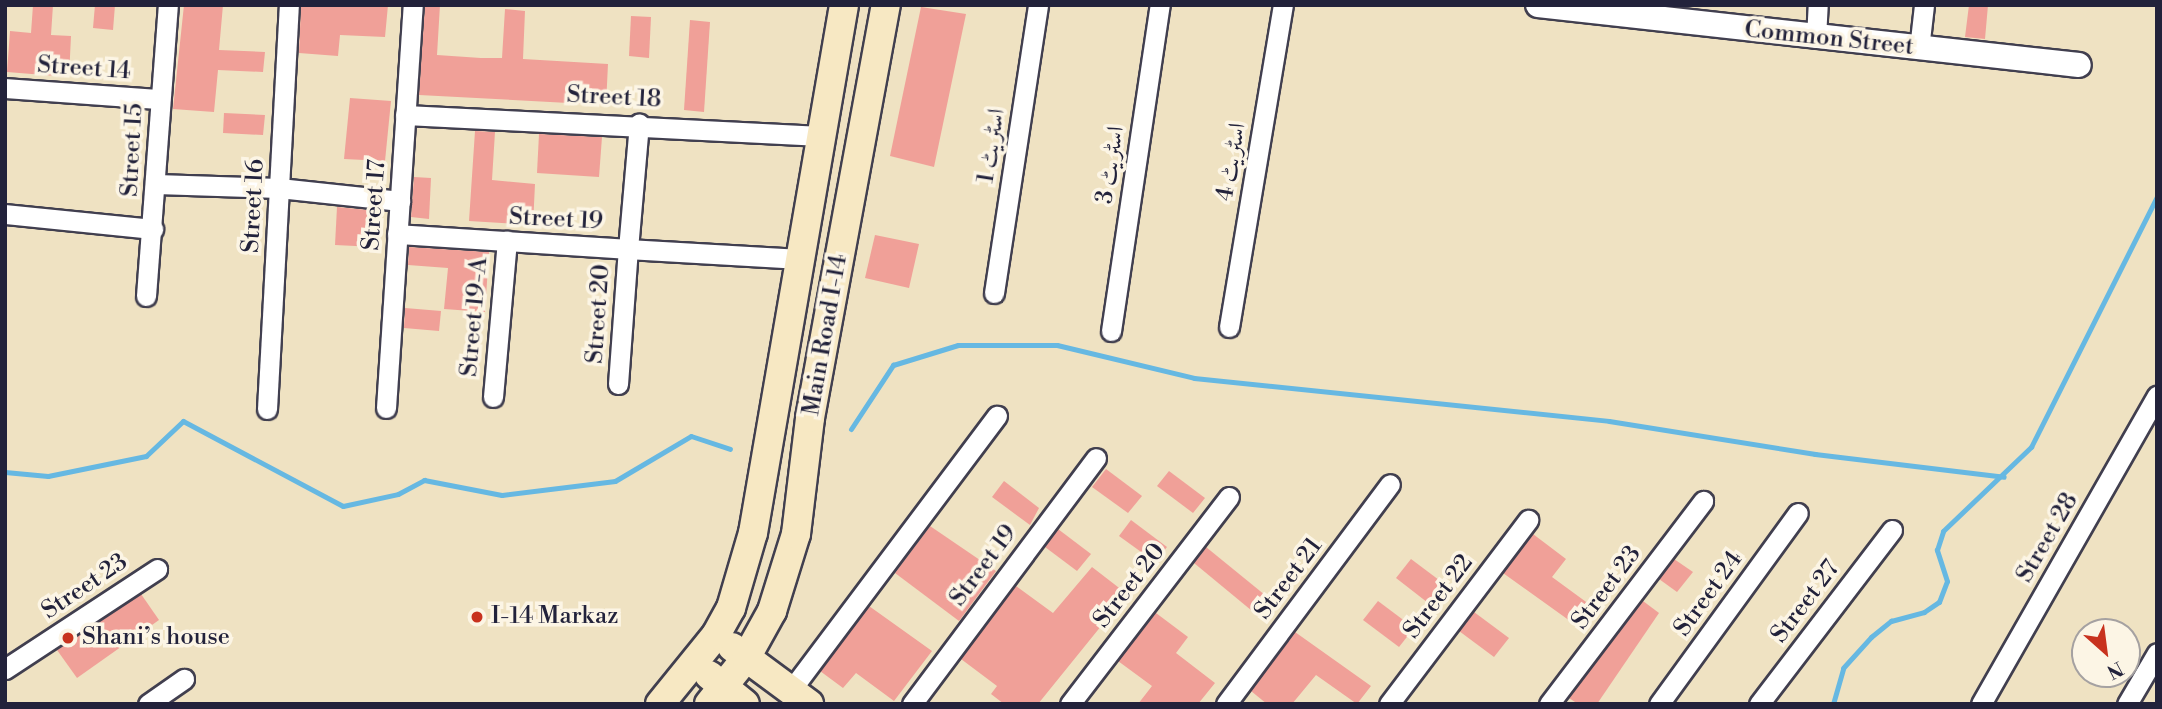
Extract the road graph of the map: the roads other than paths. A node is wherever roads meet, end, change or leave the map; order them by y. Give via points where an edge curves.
1 (168, 5) edge
2 (289, 5) edge
3 (413, 5) edge
4 (844, 5) edge
5 (886, 5) edge
6 (1038, 5) edge
7 (1160, 5) edge
8 (1283, 5) edge
9 (1538, 5) edge
10 (1818, 5) edge
11 (1924, 5) edge
12 (1604, 9) edge
13 (1710, 15) edge
14 (1816, 38) junction
15 (1919, 49) junction
16 (2079, 65) dead end
17 (5, 88) edge
18 (159, 99) junction
19 (405, 115) junction
20 (639, 123) junction
21 (821, 136) junction
22 (156, 184) junction
23 (279, 188) junction
24 (400, 201) junction
25 (5, 214) edge
26 (153, 229) junction
27 (397, 234) junction
28 (507, 241) junction
29 (628, 249) junction
30 (800, 259) junction
31 (994, 293) dead end
32 (146, 296) dead end
33 (1229, 327) dead end
34 (1111, 331) dead end
35 (618, 384) dead end
36 (2157, 396) edge
37 (493, 397) dead end
38 (386, 408) dead end
39 (267, 409) dead end
40 (997, 416) dead end
41 (1096, 458) dead end
42 (1390, 484) dead end
43 (1229, 497) dead end
44 (1703, 501) dead end
45 (1798, 513) dead end
46 (1528, 520) dead end
47 (1892, 530) dead end
48 (156, 569) dead end
49 (716, 635) junction
50 (2157, 653) edge
51 (746, 658) junction
52 (695, 662) junction
53 (5, 670) edge
54 (184, 680) dead end
55 (800, 697) edge
56 (726, 698) edge
57 (148, 704) edge
58 (660, 704) edge
59 (912, 704) edge
60 (1070, 704) edge
61 (1226, 704) edge
62 (1390, 704) edge
63 (1549, 704) edge
64 (1659, 704) edge
65 (1759, 704) edge
66 (1981, 704) edge
67 (2127, 704) edge

1 - 18 street, Street 15
2 - 23 street, Street 16
3 - 19 street, Street 17
4 - 21 main road, Main Road I-14
5 - 51 main road, Main Road I-14 via 810,418 796,534 772,611
6 - 31 street, اسٹریٹ 1
7 - 34 street, اسٹریٹ 3
8 - 33 street, اسٹریٹ 4
9 - 12 street, Common Street
10 - 14 street
11 - 15 street
12 - 13 street, Common Street
13 - 14 street, Common Street
14 - 15 street, Common Street
15 - 16 street, Common Street
17 - 18 street, Street 14
18 - 22 street, Street 15
19 - 20 street, Street 18
19 - 24 street, Street 17
20 - 21 street, Street 18
20 - 29 street, Street 19
21 - 30 main road, Main Road I-14
22 - 23 street
22 - 26 street, Street 15
23 - 24 street
23 - 39 street, Street 16
24 - 27 street, Street 17
25 - 26 street
26 - 32 street, Street 15
27 - 28 street, Street 19
27 - 38 street, Street 17
28 - 29 street, Street 19
28 - 37 street, Street 19-A
29 - 30 street
29 - 35 street, Street 20
30 - 49 main road, Main Road I-14 via 753,533 731,608
36 - 66 street, Street 28
40 - 55 street
41 - 59 street, Street 19
42 - 61 street, Street 21
43 - 60 street, Street 20
44 - 63 street, Street 23
45 - 64 street, Street 24
46 - 62 street, Street 22
47 - 65 street, Street 27
48 - 53 street, Street 23
49 - 51 main road
49 - 52 main road, Main Road I-14
50 - 67 street
51 - 55 main road
51 - 56 main road, Main Road I-14
52 - 56 main road, Main Road I-14
52 - 58 main road, Main Road I-14
54 - 57 street

